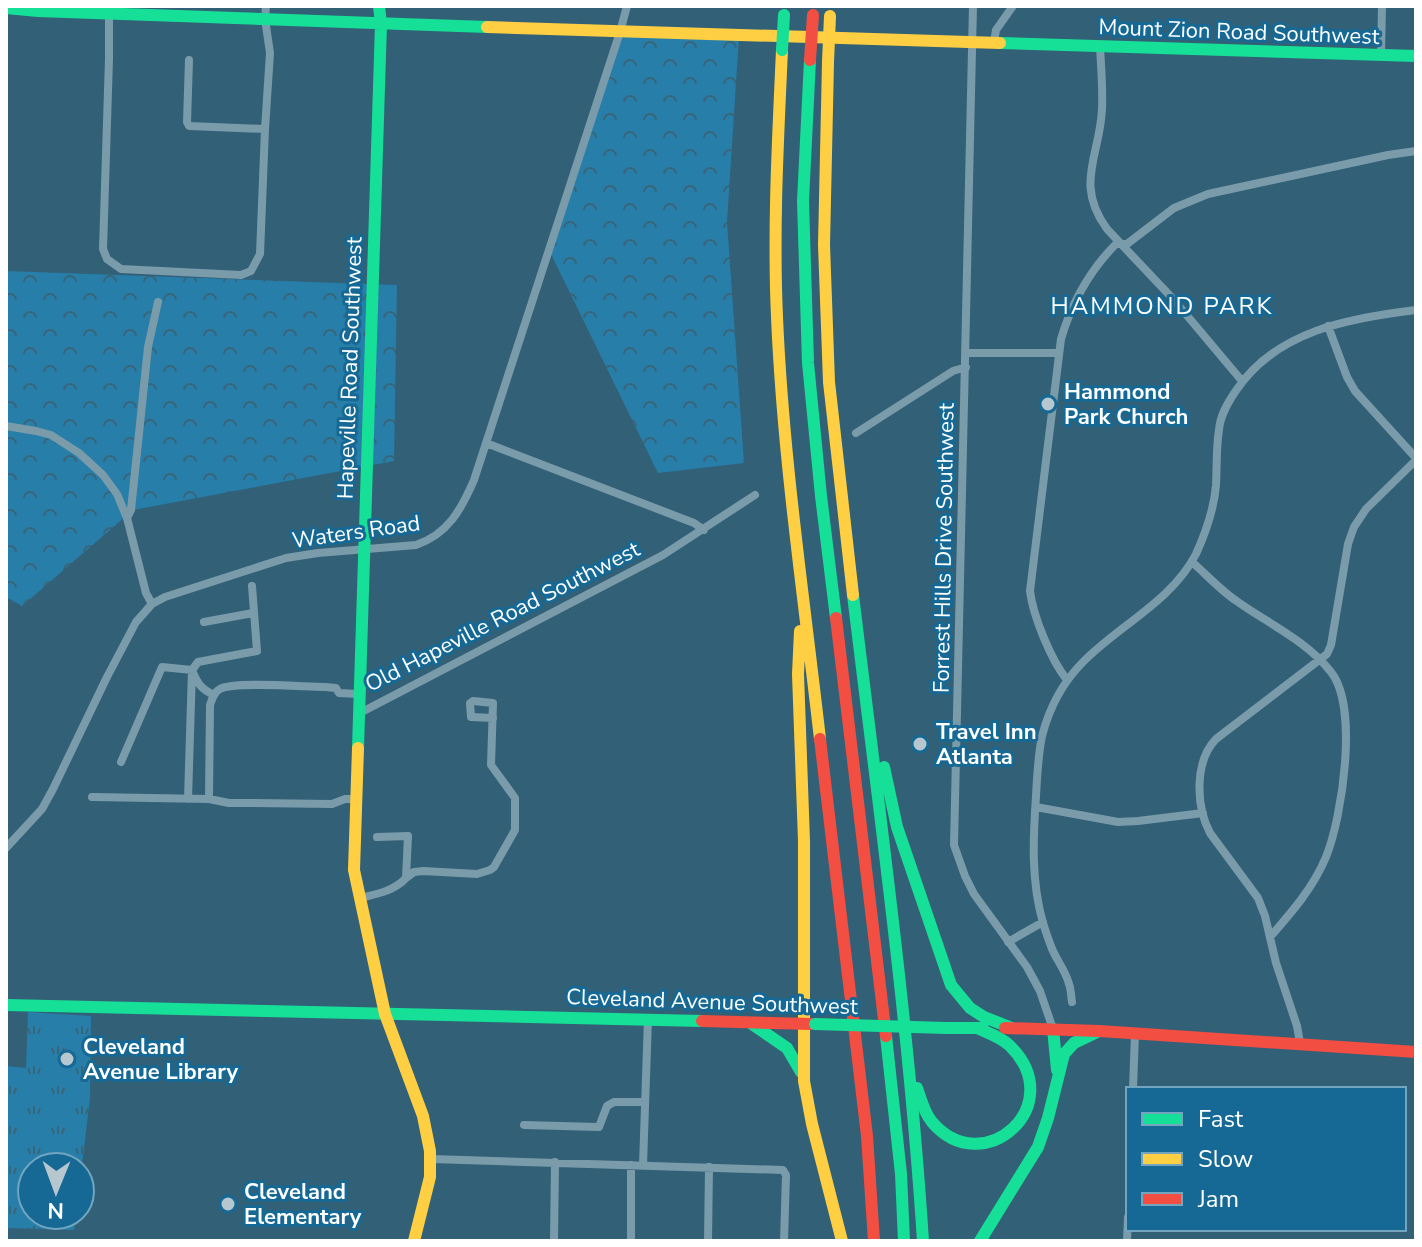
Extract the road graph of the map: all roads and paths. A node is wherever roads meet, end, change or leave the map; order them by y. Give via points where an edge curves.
1 (379, 6) edge
2 (627, 6) edge
3 (973, 6) edge
4 (1013, 6) edge
5 (1382, 6) edge
6 (9, 7) edge
7 (76, 9) edge
8 (151, 10) edge
9 (784, 10) edge
10 (813, 10) edge
11 (222, 11) edge
12 (830, 11) edge
13 (266, 12) edge
14 (109, 14) junction
15 (381, 24) junction
16 (620, 32) junction
17 (973, 42) junction
18 (994, 42) junction
19 (1100, 46) junction
20 (1381, 55) junction
21 (1416, 56) edge
22 (189, 60) dead end
23 (265, 129) junction
24 (1416, 151) edge
25 (1121, 244) junction
26 (158, 302) dead end
27 (1416, 310) edge
28 (1328, 326) junction
29 (966, 353) junction
30 (1059, 353) junction
31 (966, 367) junction
32 (1242, 381) junction
33 (6, 426) edge
34 (856, 433) dead end
35 (486, 443) junction
36 (1416, 459) edge
37 (755, 495) dead end
38 (127, 518) junction
39 (704, 530) junction
40 (845, 532) junction
41 (363, 550) junction
42 (1192, 562) junction
43 (252, 586) dead end
44 (152, 604) junction
45 (804, 604) junction
46 (253, 613) junction
47 (204, 622) dead end
48 (1321, 660) junction
49 (192, 670) junction
50 (1067, 680) junction
51 (358, 694) junction
52 (214, 695) junction
53 (358, 714) junction
54 (493, 718) dead end
55 (121, 762) dead end
56 (92, 797) dead end
57 (188, 799) junction
58 (209, 799) junction
59 (351, 799) junction
60 (1036, 807) junction
61 (1203, 813) junction
62 (377, 837) dead end
63 (6, 848) edge
64 (406, 878) junction
65 (360, 898) junction
66 (1043, 922) junction
67 (1270, 937) junction
68 (1008, 942) junction
69 (1072, 1002) dead end
70 (6, 1005) edge
71 (385, 1014) junction
72 (648, 1019) junction
73 (752, 1024) junction
74 (809, 1024) junction
75 (977, 1028) junction
76 (1012, 1028) junction
77 (1053, 1029) junction
78 (1099, 1031) junction
79 (1135, 1033) junction
80 (1300, 1043) junction
81 (1416, 1052) edge
82 (909, 1063) junction
83 (1057, 1079) junction
84 (804, 1081) junction
85 (1133, 1087) edge
86 (645, 1102) junction
87 (524, 1125) dead end
88 (431, 1159) junction
89 (555, 1162) junction
90 (631, 1165) junction
91 (643, 1165) junction
92 (709, 1167) junction
93 (414, 1241) edge
94 (554, 1241) edge
95 (631, 1241) edge
96 (708, 1241) edge
97 (784, 1241) edge
98 (842, 1241) edge
99 (874, 1241) edge
100 (904, 1241) edge
101 (923, 1241) edge
102 (980, 1241) edge

1 - 15 main road, Hapeville Road Southwest
2 - 16 street, Waters Road
3 - 17 street, Forrest Hills Drive Southwest
4 - 18 street
5 - 20 street
6 - 7 main road, Mount Zion Road Southwest
7 - 14 main road, Mount Zion Road Southwest
8 - 11 main road, Mount Zion Road Southwest
8 - 14 main road, Mount Zion Road Southwest
9 - 45 main road, bridge via 776,293 781,397
10 - 100 main road, bridge via 803,201 808,363 887,1044
11 - 13 main road, Mount Zion Road Southwest
12 - 40 main road, bridge via 826,313
13 - 15 main road, Mount Zion Road Southwest
13 - 23 street via 270,53
14 - 23 street via 103,249 113,265 241,275 251,271 260,254
15 - 16 main road, Mount Zion Road Southwest
15 - 41 main road, Hapeville Road Southwest
16 - 17 main road, Mount Zion Road Southwest
16 - 35 street, Waters Road
17 - 18 main road, Mount Zion Road Southwest
17 - 29 street, Forrest Hills Drive Southwest
18 - 19 main road, Mount Zion Road Southwest
19 - 20 main road, Mount Zion Road Southwest
19 - 25 street via 1102,109 1090,190 1099,218
20 - 21 main road, Mount Zion Road Southwest
22 - 23 street via 189,126
24 - 25 street via 1208,194 1174,208
25 - 30 street via 1105,255 1081,289
25 - 32 street
26 - 38 street
27 - 28 street
28 - 32 street via 1286,344
28 - 36 street via 1355,391
29 - 30 street
29 - 31 street, Forrest Hills Drive Southwest
30 - 50 street via 1030,591 1035,615
31 - 34 street
31 - 68 street, Forrest Hills Drive Southwest via 954,845 974,894
32 - 42 street via 1221,418 1213,507
33 - 38 street via 51,435 79,453 103,475
35 - 39 street
35 - 41 street, Waters Road via 467,497 440,533 416,545
36 - 48 street via 1354,527 1331,645
37 - 39 street, Old Hapeville Road Southwest
38 - 44 street
39 - 53 street, Old Hapeville Road Southwest
40 - 76 main road via 860,594 890,802 905,854 957,996 979,1016
40 - 82 main road
41 - 44 street, Waters Road via 286,558
41 - 51 main road, Hapeville Road Southwest
42 - 48 street via 1235,600
42 - 50 street
43 - 46 street
44 - 63 street via 136,622 42,809
45 - 74 main road via 798,674
45 - 99 main road via 858,1050
46 - 47 street
46 - 49 street via 257,651 198,662
48 - 61 street via 1208,747 1199,777
48 - 67 street via 1340,688 1346,731 1337,818 1326,856 1307,892
49 - 52 street via 203,690
49 - 55 street via 162,667
49 - 57 street
50 - 60 street via 1043,734
51 - 52 street via 325,687 234,685
51 - 53 main road, Hapeville Road Southwest
52 - 58 street
53 - 59 main road, Old Hapeville Road Southwest
54 - 64 street via 491,765 515,798 512,837 494,867 483,873 423,871
56 - 57 street
57 - 58 street
58 - 59 street via 332,804
59 - 65 main road, Old Hapeville Road Southwest
60 - 61 street via 1118,822
60 - 66 street via 1034,867
61 - 67 street via 1210,833 1258,898
62 - 64 street via 408,836
64 - 65 street via 385,892
65 - 71 main road, Old Hapeville Road Southwest
66 - 68 street
66 - 69 street
67 - 80 street
68 - 77 street, Forrest Hills Drive Southwest via 1040,991
70 - 71 main road, Cleveland Avenue Southwest
71 - 72 main road, Cleveland Avenue Southwest
71 - 88 main road, Old Hapeville Road Southwest via 423,1116
72 - 73 main road, Cleveland Avenue Southwest
72 - 86 street
73 - 74 main road, Cleveland Avenue Southwest
73 - 84 main road via 787,1048
74 - 75 main road, Cleveland Avenue Southwest, bridge
74 - 84 main road
75 - 76 main road, Cleveland Avenue Southwest
75 - 82 main road via 1010,1046 1031,1083 1026,1114 1003,1138 973,1145 938,1129
76 - 77 main road, Cleveland Avenue Southwest
77 - 78 main road, Cleveland Avenue Southwest
77 - 83 main road
78 - 79 main road, Cleveland Avenue Southwest
78 - 83 main road via 1068,1048
79 - 80 main road, Cleveland Avenue Southwest
79 - 85 street
80 - 81 main road, Cleveland Avenue Southwest
82 - 101 main road
83 - 102 main road via 1038,1147
84 - 98 main road
86 - 87 street via 614,1102 599,1127
86 - 91 street
88 - 89 street
88 - 93 main road, Old Hapeville Road Southwest
89 - 90 street
89 - 94 street
90 - 91 street
90 - 95 street
91 - 92 street
92 - 96 street
92 - 97 street via 783,1170

